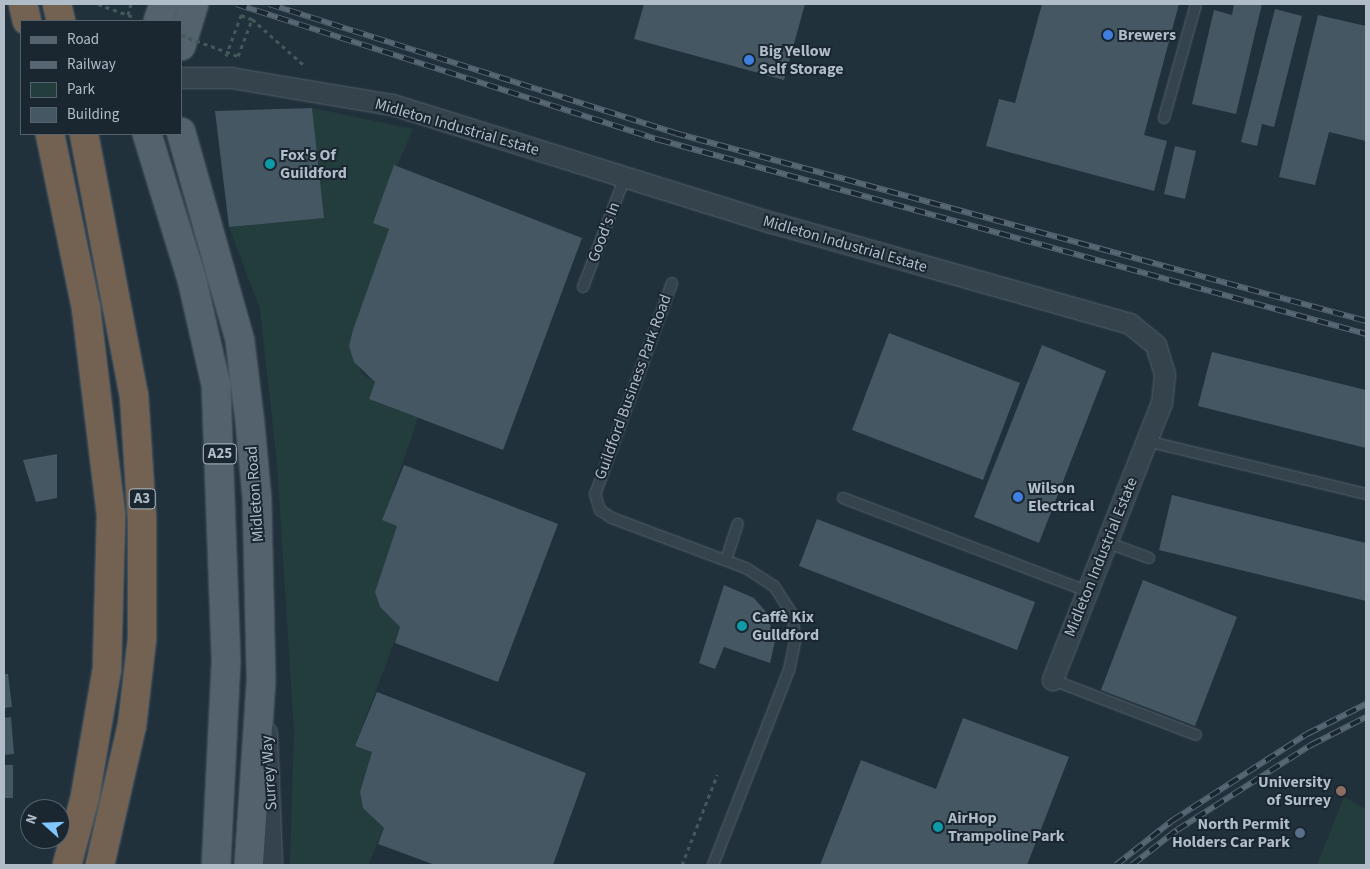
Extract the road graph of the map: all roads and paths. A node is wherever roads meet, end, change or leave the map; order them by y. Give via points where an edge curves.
1 (23, 4) edge
2 (57, 4) edge
3 (98, 4) edge
4 (131, 4) edge
5 (164, 4) edge
6 (1196, 4) edge
7 (193, 6) edge
8 (128, 15) junction
9 (252, 19) junction
10 (27, 20) edge
11 (61, 20) edge
12 (147, 20) edge
13 (182, 35) edge
14 (182, 43) edge
15 (225, 59) dead end
16 (310, 71) dead end
17 (182, 78) edge
18 (1164, 118) dead end
19 (50, 135) edge
20 (84, 135) edge
21 (147, 135) edge
22 (182, 135) edge
23 (624, 176) junction
24 (672, 283) dead end
25 (583, 287) dead end
26 (1147, 441) junction
27 (1366, 494) edge
28 (843, 498) dead end
29 (738, 524) dead end
30 (1106, 542) junction
31 (1149, 558) dead end
32 (726, 560) junction
33 (1087, 591) junction
34 (1053, 680) joint
35 (261, 682) junction
36 (1196, 735) dead end
37 (717, 775) dead end
38 (220, 784) junction
39 (67, 865) edge
40 (100, 865) edge
41 (199, 865) edge
42 (216, 865) edge
43 (249, 865) edge
44 (272, 865) edge
45 (682, 865) edge
46 (713, 865) edge

1 - 10 highway
2 - 11 highway
3 - 8 path
4 - 8 path
5 - 12 main road
6 - 18 lane
7 - 14 main road
8 - 12 path
9 - 13 path, bridge via 238,56
9 - 15 path via 241,15
9 - 16 path
17 - 23 street, Midleton Industrial Estate via 231,78 393,105
19 - 39 highway, A3 via 100,403 112,576 100,718
20 - 40 highway, A3 via 134,395 142,520 142,639 134,716
21 - 38 main road, Midleton Road / A25 via 192,280 216,385 226,587
22 - 35 main road, Midleton Road / A25 via 240,341 257,499
23 - 25 lane, Good's In
23 - 26 street, Midleton Industrial Estate via 1130,324 1156,345 1165,375 1162,403
24 - 32 lane, Guildford Business Park Road via 594,494 600,510 612,518
26 - 27 lane
26 - 30 street, Midleton Industrial Estate
28 - 33 lane
29 - 32 lane
30 - 31 lane
30 - 33 street, Midleton Industrial Estate
32 - 46 lane, Guildford Business Park Road via 774,586 793,615 795,642 789,670
33 - 34 street, Midleton Industrial Estate
34 - 36 lane
35 - 43 main road, Midleton Road / A25
35 - 44 street, Surrey Way via 271,771
37 - 45 path
38 - 41 main road
38 - 42 main road, Midleton Road / A25

